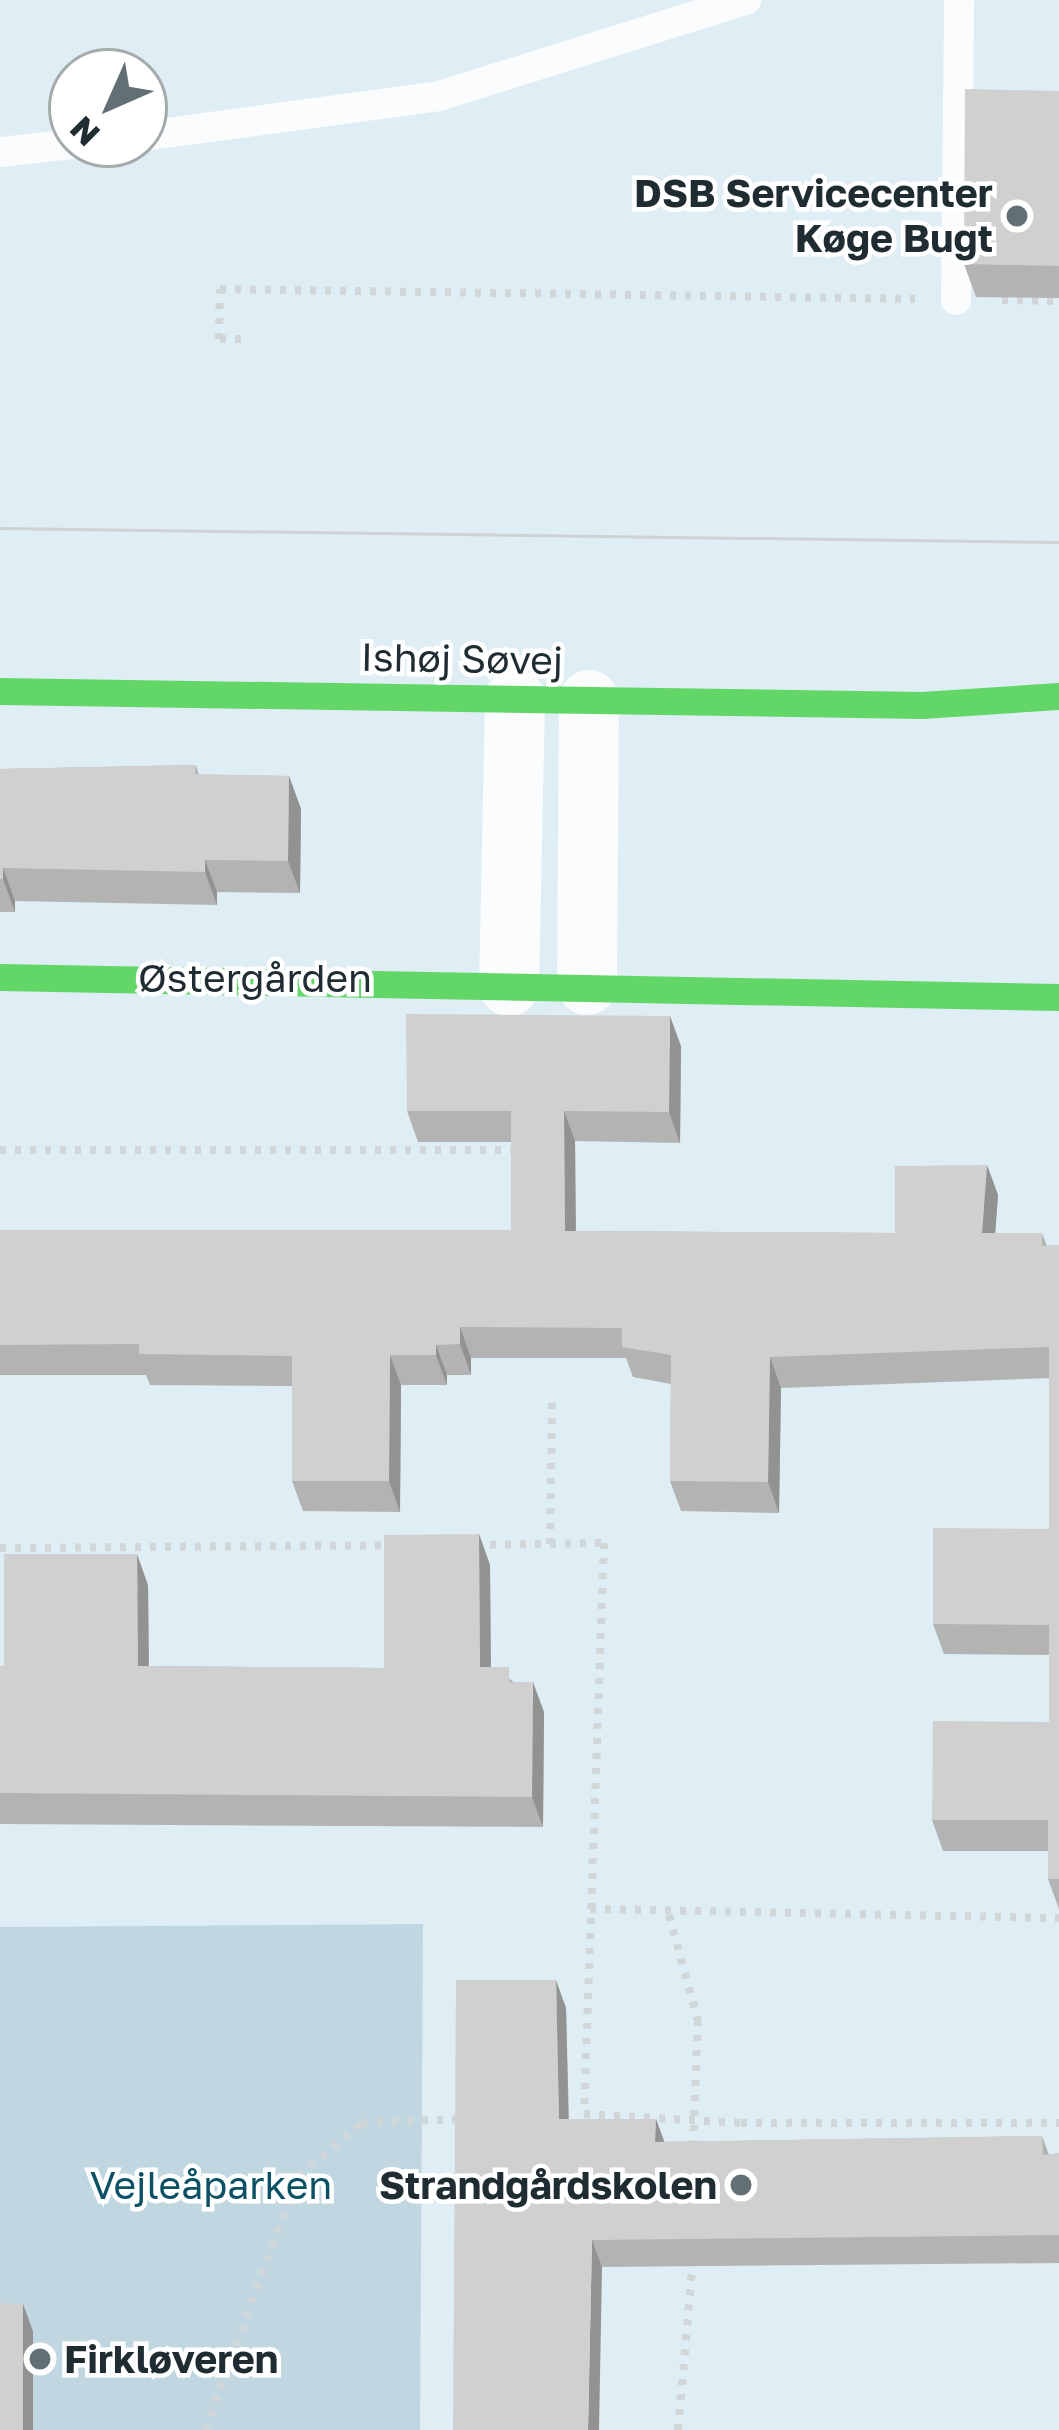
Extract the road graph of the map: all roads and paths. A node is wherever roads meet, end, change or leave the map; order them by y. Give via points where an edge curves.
1 (746, 0) edge
2 (959, 0) edge
3 (168, 133) edge
4 (48, 147) edge
5 (0, 152) edge
6 (956, 300) junction
7 (1059, 301) edge
8 (241, 339) dead end
9 (0, 691) edge
10 (1059, 696) edge
11 (515, 699) junction
12 (589, 700) junction
13 (922, 705) junction
14 (1036, 727) dead end
15 (0, 976) edge
16 (509, 986) junction
17 (587, 986) junction
18 (1059, 997) edge
19 (0, 1150) edge
20 (511, 1150) edge
21 (552, 1400) dead end
22 (550, 1544) junction
23 (407, 1545) edge
24 (455, 1545) edge
25 (0, 1548) edge
26 (590, 1909) junction
27 (669, 1915) junction
28 (1059, 1918) edge
29 (584, 2114) junction
30 (561, 2115) edge
31 (473, 2118) edge
32 (693, 2121) junction
33 (1059, 2123) edge
34 (693, 2165) edge
35 (693, 2253) edge
36 (205, 2430) edge
37 (678, 2430) edge

1 - 3 lane via 439,95
2 - 6 lane
4 - 5 lane
6 - 7 path
6 - 8 path via 220,289 219,339
9 - 11 street, Ishøj Søvej
10 - 13 street, Ishøj Søvej
11 - 12 street, Ishøj Søvej
11 - 16 street
12 - 13 street, Ishøj Søvej
12 - 17 street
13 - 14 street, Ishøj Søvej
15 - 16 street, Østergården
16 - 17 street, Østergården
17 - 18 street, Østergården
19 - 20 path
21 - 22 path
22 - 24 path
22 - 26 path via 604,1543
23 - 25 path
26 - 27 path
26 - 29 path
27 - 28 path
27 - 32 path via 698,2020
29 - 30 path
29 - 32 path
31 - 36 path via 362,2122 298,2176
32 - 33 path
32 - 34 path
35 - 37 path

